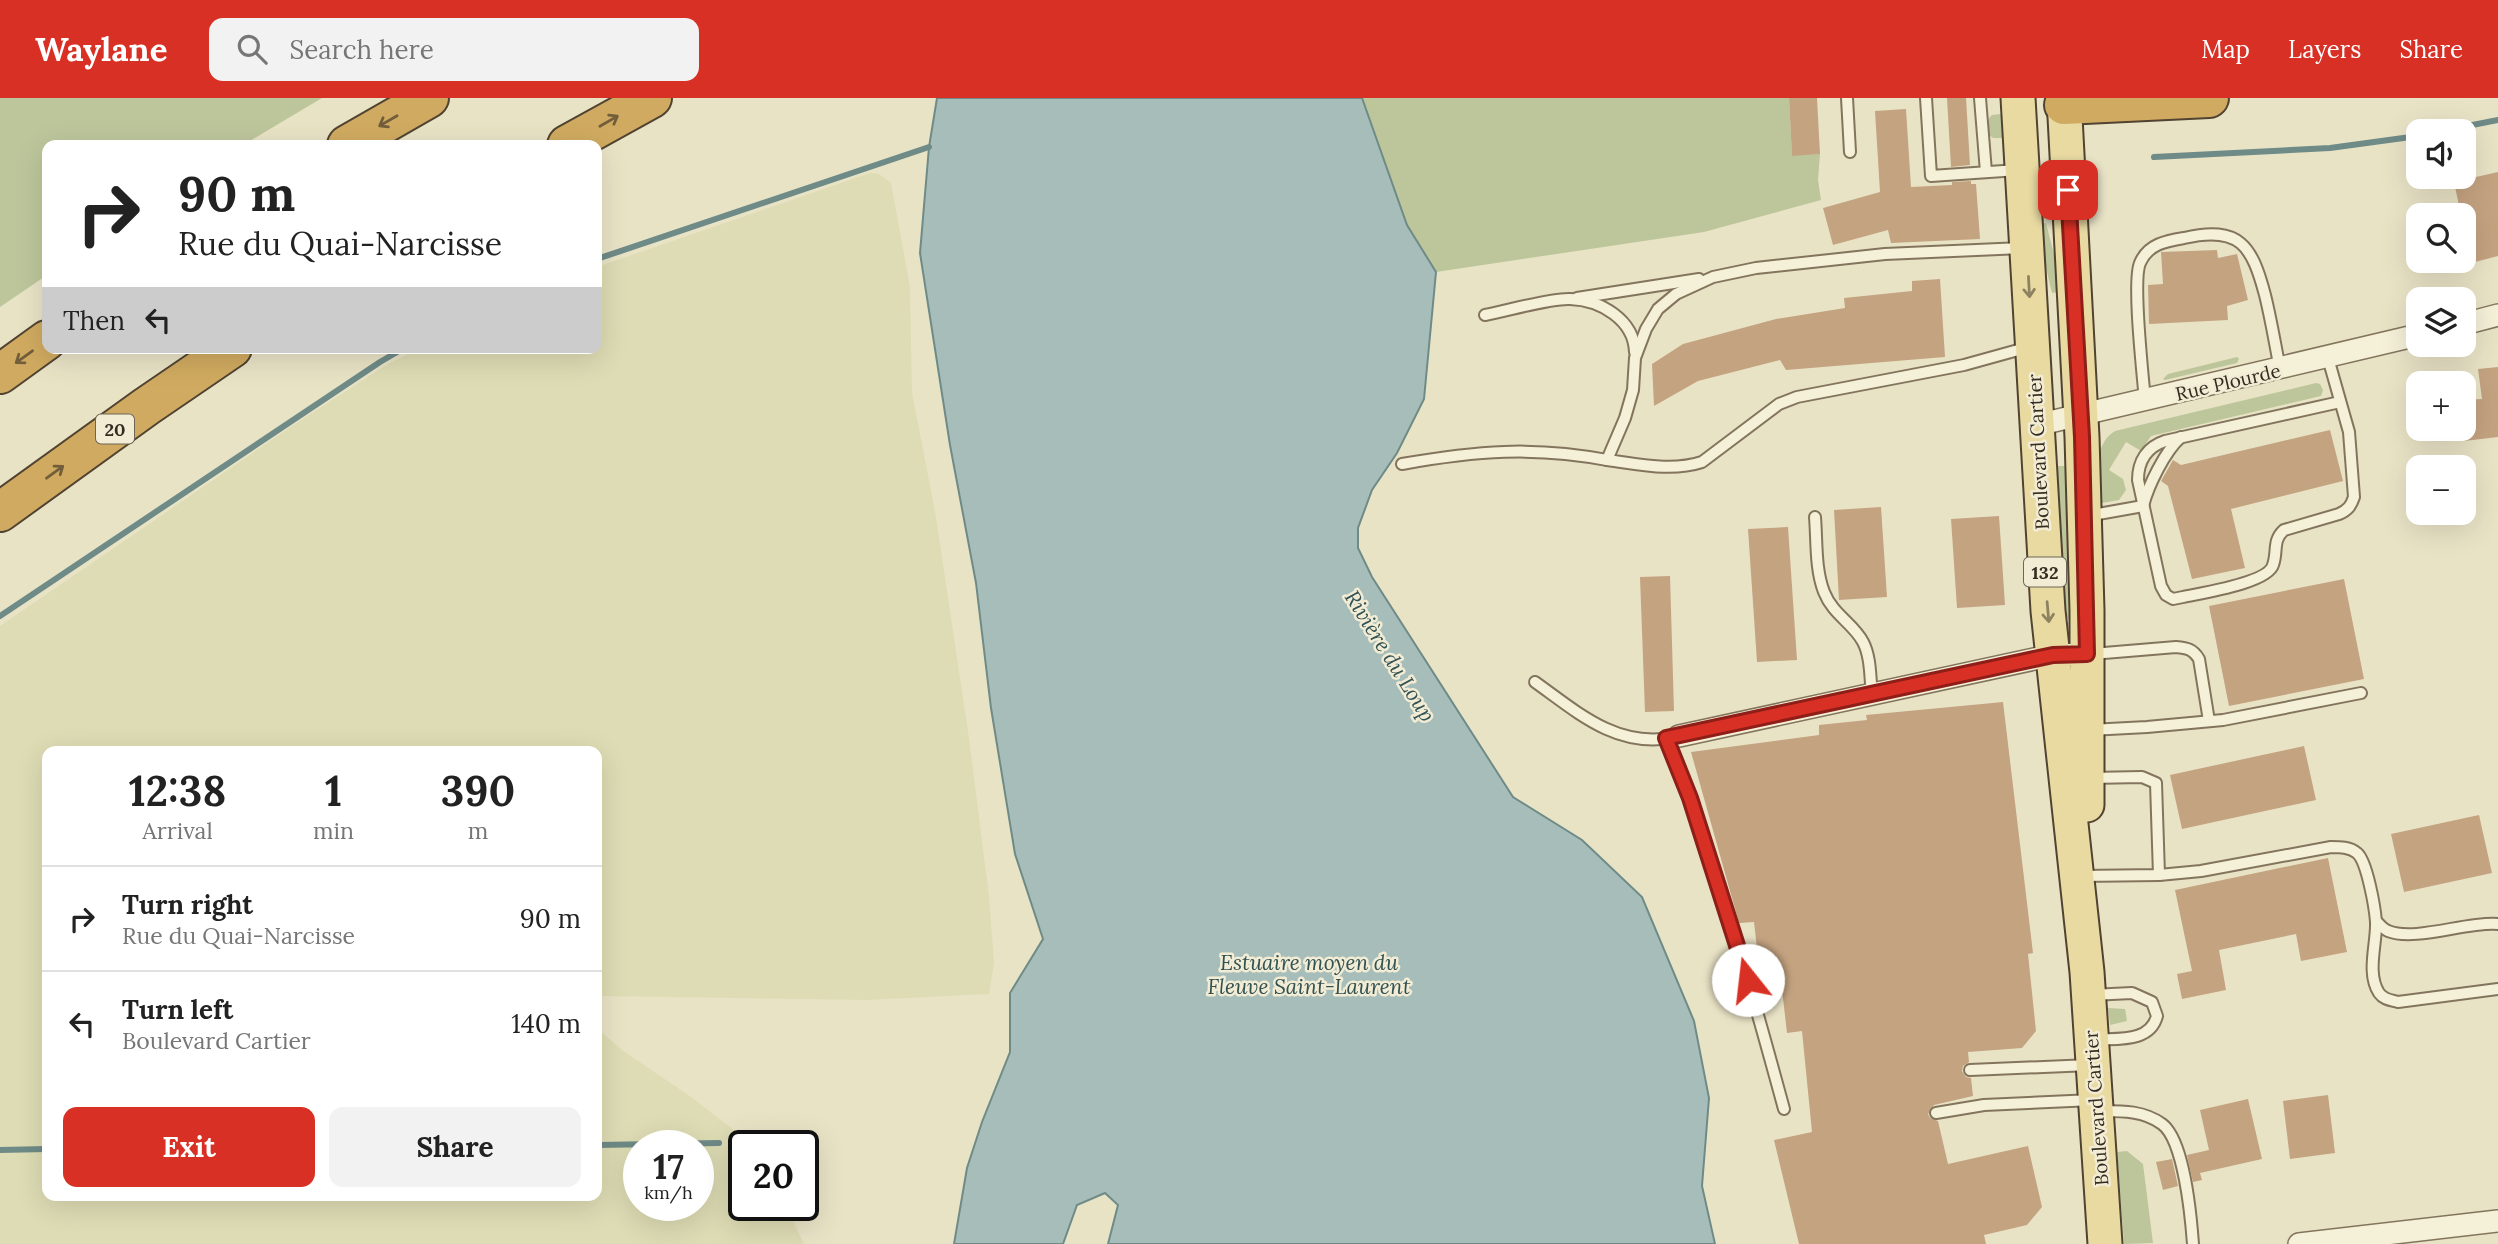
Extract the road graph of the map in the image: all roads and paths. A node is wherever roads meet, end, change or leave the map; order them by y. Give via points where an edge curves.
1 (429, 98) edge
2 (652, 98) edge
3 (1847, 98) edge
4 (1926, 98) edge
5 (1980, 98) edge
6 (2209, 98) edge
7 (2064, 101) edge
8 (2018, 102) edge
9 (356, 140) edge
10 (576, 140) edge
11 (1850, 152) dead end
12 (2021, 170) junction
13 (1986, 172) junction
14 (2026, 248) junction
15 (1713, 277) junction
16 (1570, 299) junction
17 (1485, 315) dead end
18 (2498, 315) edge
19 (2476, 321) edge
20 (2406, 338) edge
21 (42, 344) edge
22 (2032, 346) junction
23 (223, 354) edge
24 (1635, 358) junction
25 (2328, 358) junction
26 (2280, 369) junction
27 (0, 374) edge
28 (2145, 401) junction
29 (2340, 402) junction
30 (2081, 416) junction
31 (2037, 425) junction
32 (2181, 437) junction
33 (1607, 460) junction
34 (1402, 464) dead end
35 (2143, 506) junction
36 (0, 512) edge
37 (2084, 516) junction
38 (1815, 517) dead end
39 (2087, 654) junction
40 (2053, 655) junction
41 (1535, 682) dead end
42 (2361, 693) dead end
43 (1872, 695) junction
44 (2209, 721) junction
45 (2074, 730) junction
46 (1672, 737) junction
47 (2077, 779) junction
48 (2159, 875) junction
49 (2082, 876) junction
50 (2376, 921) junction
51 (2498, 924) edge
52 (2088, 984) junction
53 (2498, 989) edge
54 (2092, 1053) junction
55 (1970, 1070) dead end
56 (2096, 1106) junction
57 (1784, 1109) dead end
58 (1936, 1113) dead end
59 (2498, 1221) edge
60 (2105, 1244) edge
61 (2193, 1244) edge
62 (2299, 1244) edge

1 -> 9 highway
10 -> 2 highway
3 - 11 lane
4 - 13 lane via 1931,176
5 - 13 lane
6 - 7 highway
7 - 8 main road
7 - 30 main road, Boulevard Cartier / 132
8 - 12 main road, Boulevard Cartier / 132
12 - 13 lane
12 - 14 main road, Boulevard Cartier / 132
14 - 15 lane via 1842,258
14 -> 22 main road, Boulevard Cartier / 132
15 - 16 lane
15 - 24 lane via 1676,294 1658,309
16 - 17 lane
16 - 24 lane via 1600,306 1627,324
18 - 19 street
20 - 25 street, Rue Plourde
21 -> 27 highway
22 - 31 main road, Boulevard Cartier / 132
22 - 33 lane via 1964,365 1797,397 1779,404 1702,462 1687,467
36 -> 23 highway, 20
24 - 33 lane via 1633,390
25 - 26 street, Rue Plourde
25 - 29 lane
26 - 28 street, Rue Plourde
26 - 28 lane via 2259,272 2250,251 2235,240 2210,234 2160,243 2149,250 2138,270
28 - 30 street, Rue Plourde
29 - 32 lane
29 - 35 lane via 2349,432 2352,504 2339,514 2284,530 2274,544 2274,564 2264,575 2173,599 2161,586
30 - 31 street, Rue Plourde
30 - 37 main road, Boulevard Cartier / 132
31 -> 40 main road, Boulevard Cartier / 132
32 - 35 lane
32 - 35 lane via 2155,444 2140,464
33 - 34 lane via 1530,451 1462,454
35 - 37 lane
37 - 39 main road, Boulevard Cartier / 132
38 - 43 lane via 1823,590 1831,606 1862,639
39 - 40 street
39 - 44 lane via 2176,647 2195,652
39 - 45 main road, Boulevard Cartier / 132
40 - 43 street
40 - 45 main road, Boulevard Cartier / 132
41 - 46 lane via 1615,734 1637,740
42 - 44 lane
43 - 46 street
44 - 45 lane
45 - 47 main road, Boulevard Cartier / 132
46 - 57 lane
47 - 48 lane via 2142,777 2156,783
47 - 49 main road, Boulevard Cartier / 132
48 - 49 lane
48 - 50 lane via 2342,848 2359,855 2364,864
49 - 52 main road, Boulevard Cartier / 132
50 - 51 lane via 2393,933
50 - 53 lane via 2375,978 2378,992 2386,999 2424,1000
52 - 54 main road, Boulevard Cartier / 132
52 - 54 lane via 2138,994 2152,1002 2157,1016 2152,1028 2141,1035
54 - 55 lane
54 - 56 main road, Boulevard Cartier / 132
56 - 58 lane via 1984,1105
56 - 60 main road, Boulevard Cartier / 132
56 - 61 lane via 2128,1111 2162,1124 2171,1133 2191,1211
59 - 62 street

